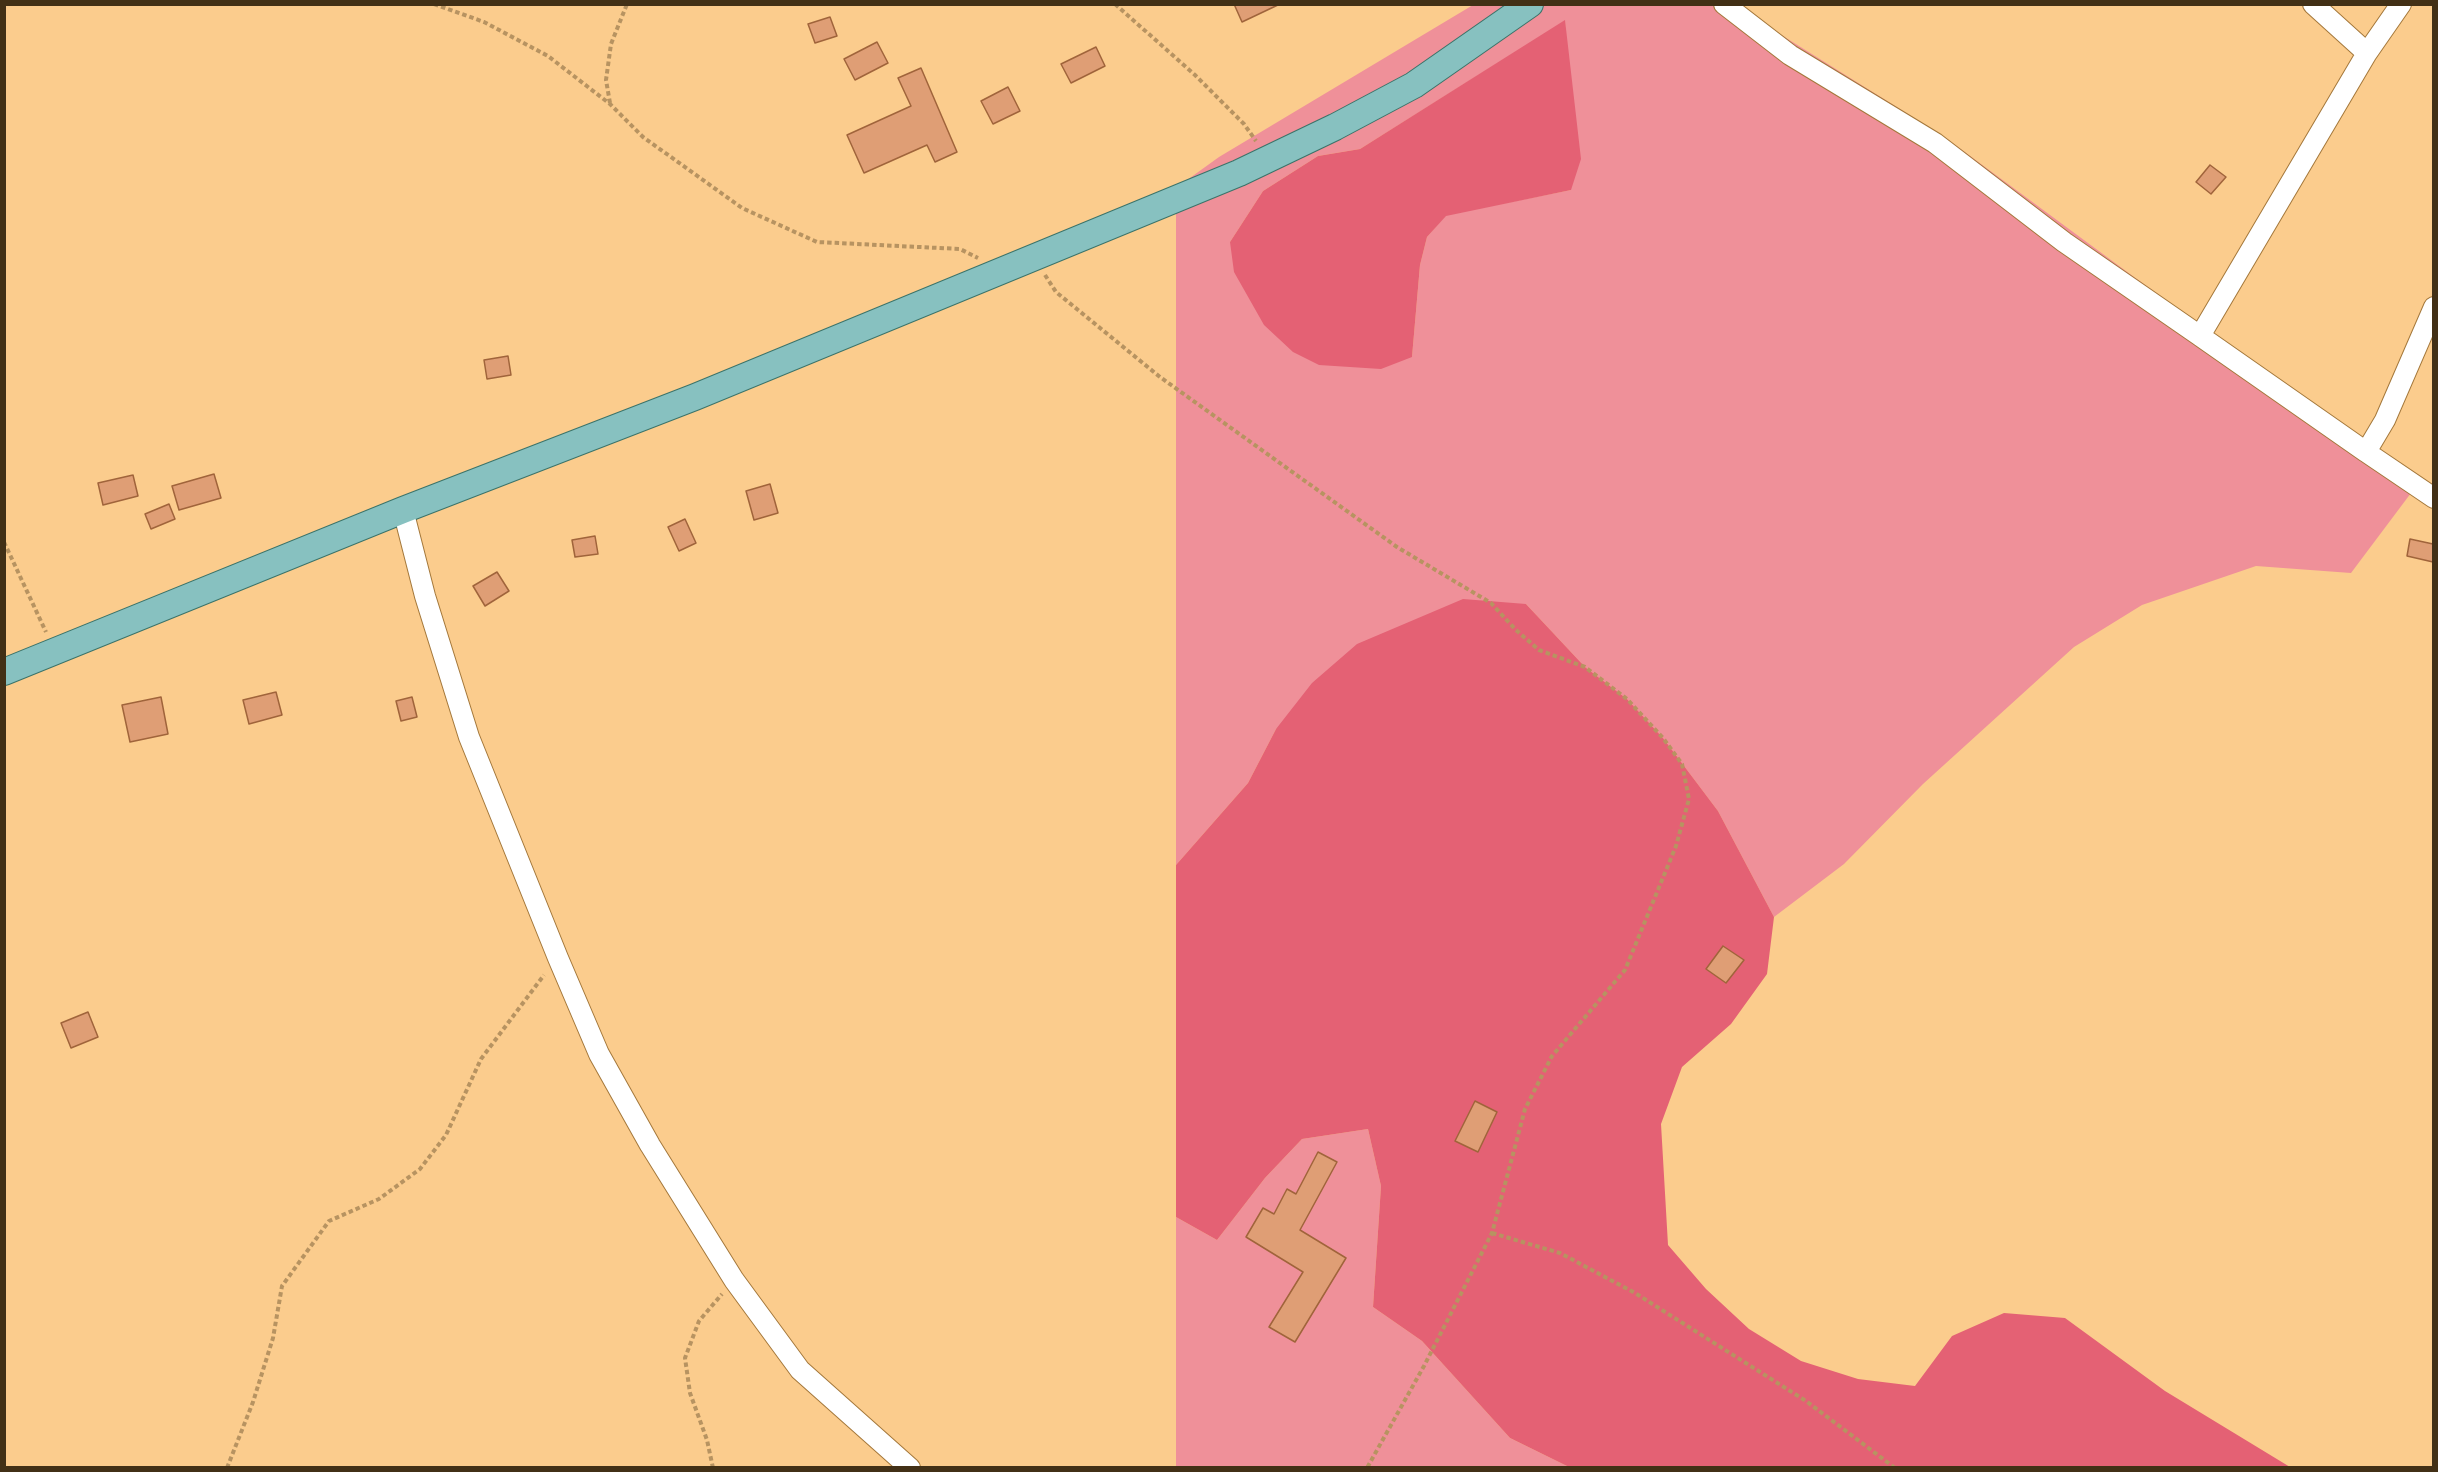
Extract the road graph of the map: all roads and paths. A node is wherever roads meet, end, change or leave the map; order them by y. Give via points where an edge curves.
1 (434, 4) edge
2 (627, 4) edge
3 (1114, 4) edge
4 (1530, 4) edge
5 (1724, 4) edge
6 (2313, 4) edge
7 (2401, 4) edge
8 (2367, 53) junction
9 (610, 104) junction
10 (1268, 159) junction
11 (1033, 257) junction
12 (1001, 270) junction
13 (2433, 307) edge
14 (2200, 336) junction
15 (2366, 452) junction
16 (2433, 498) edge
17 (403, 510) junction
18 (4, 542) edge
19 (54, 652) junction
20 (4, 672) edge
21 (558, 958) junction
22 (1492, 1233) junction
23 (734, 1280) junction
24 (227, 1467) edge
25 (714, 1467) edge
26 (910, 1467) edge
27 (1367, 1467) edge
28 (1895, 1467) edge

1 - 9 path via 484,22 548,56
2 - 9 path via 612,44 606,80
3 - 10 path via 1244,124
4 - 10 main road via 1414,85
5 - 14 street via 1790,55 1935,143 2064,242
6 - 8 street
7 - 8 street
8 - 14 street
9 - 12 path via 643,137 742,208 817,242 960,249
10 - 11 main road via 1156,209
11 - 12 main road
11 - 22 path via 1056,292 1160,376 1397,547 1491,603 1539,650 1584,667 1627,699 1682,764 1689,799 1676,846 1625,970 1552,1056 1525,1109
12 - 17 main road via 695,397
13 - 15 street via 2385,420
14 - 15 street
15 - 16 street
17 - 19 main road
17 - 21 street via 468,737
18 - 19 path
19 - 20 main road
21 - 23 street via 599,1054
21 - 24 path via 481,1059 446,1135 420,1169 380,1199 328,1221 282,1286 273,1338
22 - 27 path
22 - 28 path via 1560,1253 1635,1293 1806,1401
23 - 25 path via 699,1322 685,1358 690,1393
23 - 26 street via 800,1370

